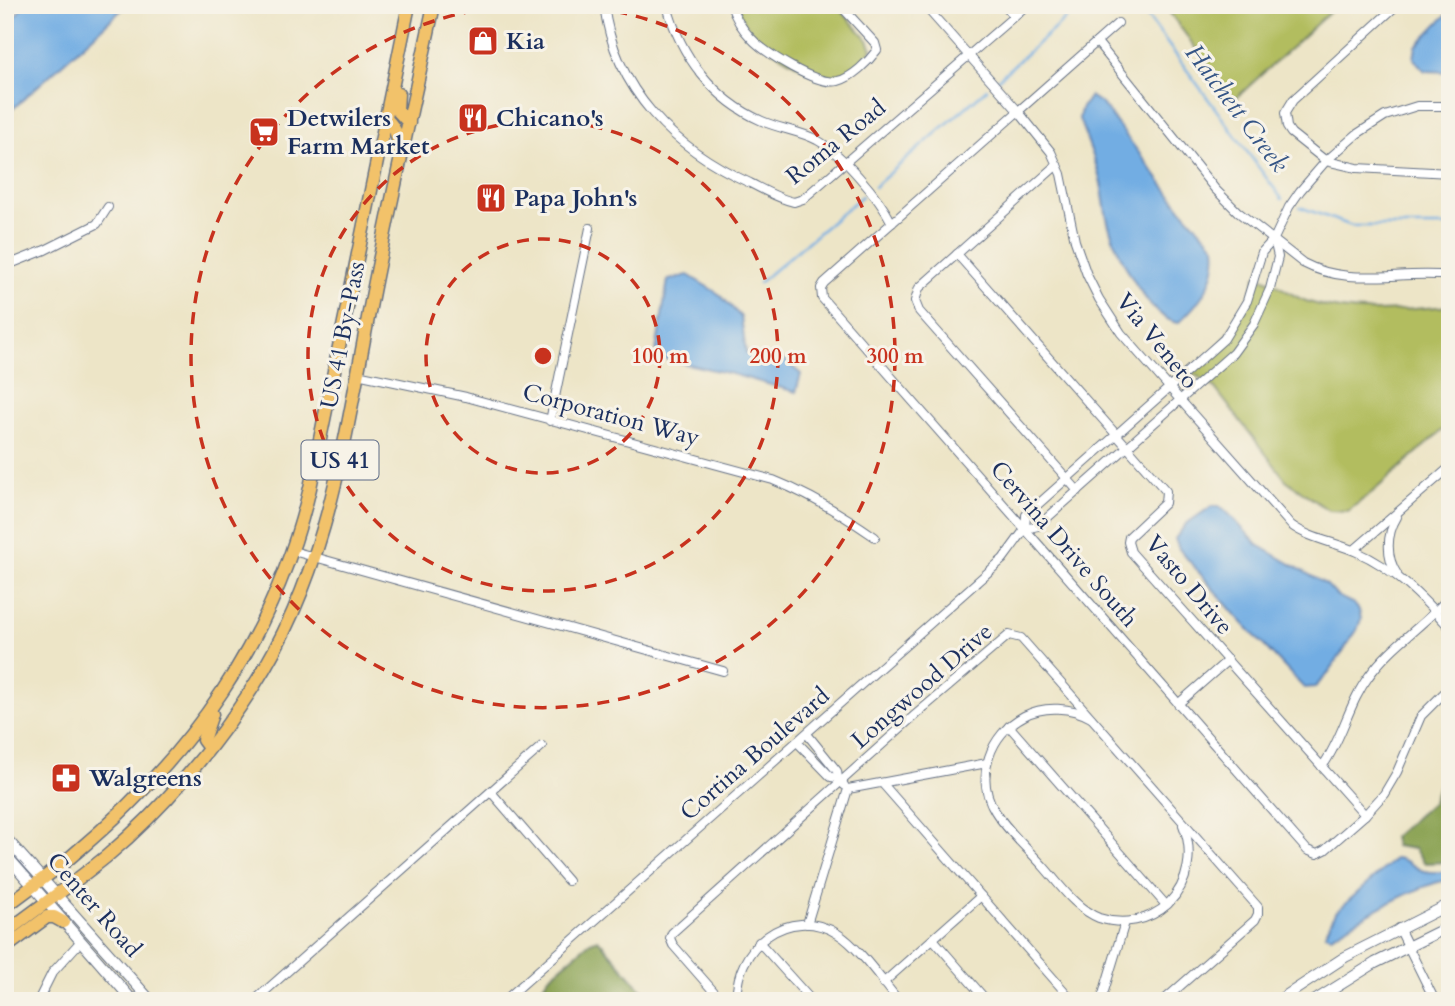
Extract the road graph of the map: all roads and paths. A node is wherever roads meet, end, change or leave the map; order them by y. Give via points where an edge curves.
1 (409, 5) edge
2 (416, 5) edge
3 (434, 5) edge
4 (604, 5) edge
5 (667, 5) edge
6 (730, 5) edge
7 (840, 5) edge
8 (924, 5) edge
9 (1005, 5) edge
10 (1027, 5) edge
11 (1397, 5) edge
12 (1014, 16) junction
13 (1118, 23) dead end
14 (1097, 42) junction
15 (968, 56) junction
16 (1450, 106) edge
17 (1018, 111) junction
18 (386, 119) junction
19 (409, 123) junction
20 (1326, 161) junction
21 (845, 162) junction
22 (1058, 165) junction
23 (1450, 173) edge
24 (108, 207) dead end
25 (892, 223) junction
26 (590, 228) dead end
27 (1274, 239) junction
28 (957, 254) junction
29 (5, 266) edge
30 (377, 273) junction
31 (1450, 276) edge
32 (341, 343) junction
33 (357, 374) junction
34 (1170, 389) junction
35 (1181, 401) junction
36 (550, 421) junction
37 (1117, 435) junction
38 (1128, 447) junction
39 (1450, 467) edge
40 (1067, 478) junction
41 (1078, 491) junction
42 (1402, 510) junction
43 (1025, 529) junction
44 (874, 537) dead end
45 (1354, 550) junction
46 (293, 551) junction
47 (315, 558) junction
48 (1404, 582) junction
49 (1450, 596) edge
50 (1435, 611) junction
51 (1450, 628) edge
52 (1228, 660) junction
53 (723, 671) dead end
54 (1450, 687) edge
55 (217, 700) junction
56 (1178, 704) junction
57 (1096, 722) junction
58 (1009, 726) junction
59 (807, 734) junction
60 (797, 743) junction
61 (542, 746) dead end
62 (209, 748) junction
63 (987, 763) junction
64 (1322, 767) junction
65 (840, 780) junction
66 (882, 783) junction
67 (848, 789) junction
68 (491, 792) junction
69 (1364, 815) junction
70 (1180, 818) junction
71 (5, 837) edge
72 (5, 855) edge
73 (43, 878) junction
74 (569, 881) dead end
75 (32, 886) junction
76 (58, 894) junction
77 (981, 896) junction
78 (47, 903) junction
79 (1450, 904) edge
80 (1166, 905) junction
81 (5, 906) edge
82 (63, 922) junction
83 (1125, 922) junction
84 (807, 923) junction
85 (1450, 926) edge
86 (1399, 928) junction
87 (5, 933) edge
88 (933, 939) junction
89 (80, 942) junction
90 (759, 942) junction
91 (1408, 946) junction
92 (5, 948) edge
93 (883, 983) junction
94 (38, 1001) edge
95 (133, 1001) edge
96 (151, 1001) edge
97 (254, 1001) edge
98 (504, 1001) edge
99 (722, 1001) edge
100 (737, 1001) edge
101 (812, 1001) edge
102 (899, 1001) edge
103 (987, 1001) edge
104 (1073, 1001) edge
105 (1101, 1001) edge
106 (1163, 1001) edge
107 (1278, 1001) edge
108 (1314, 1001) edge
109 (1435, 1001) edge

1 - 18 main road, US 41 By-Pass / US 41
2 - 19 main road via 397,105 399,115
3 - 19 main road, US 41 By-Pass / US 41
4 - 21 street, Roma Road via 619,59 640,96 666,128 704,160 794,202
5 - 21 street via 686,53 720,94 759,120 820,141
6 - 7 street via 761,47 831,82 849,76 877,50
8 - 15 street, Via Veneto
9 - 12 street
10 - 12 street, Roma Road
11 - 20 street via 1287,106 1285,119 1291,133
12 - 15 street, Roma Road
13 - 14 street, Cervina Drive South
14 - 17 street, Cervina Drive South
14 - 27 street via 1215,189
15 - 17 street, Via Veneto
15 - 21 street, Roma Road
16 - 20 street, Cortina Boulevard via 1417,106 1385,116
17 - 22 street, Via Veneto
17 - 25 street, Cervina Drive South
18 - 19 main road
18 - 30 main road via 396,132 398,148 378,244
18 - 32 main road, US 41 By-Pass / US 41
19 - 30 main road, US 41 By-Pass / US 41
20 - 23 street via 1357,168
20 - 27 street, Cortina Boulevard via 1289,206
21 - 25 street
22 - 28 street
22 - 34 street, Via Veneto via 1079,255 1092,286 1121,333
24 - 29 street via 97,224
25 - 43 street, Cervina Drive South via 824,283 822,298
26 - 36 street
27 - 31 street via 1303,264 1327,274 1356,278
27 - 34 street, Cortina Boulevard via 1262,252 1247,301 1233,326
27 - 35 street, Cortina Boulevard via 1278,257 1254,324 1228,358
28 - 37 street, Vasto Drive
28 - 40 street via 919,288 917,308
30 - 33 main road, US 41 By-Pass / US 41
32 - 33 main road
32 - 46 main road, US 41 By-Pass / US 41
33 - 36 street, Corporation Way
33 - 47 main road, US 41 By-Pass / US 41 via 334,494
34 - 35 street, Via Veneto
34 - 37 street, Cortina Boulevard
35 - 38 street, Cortina Boulevard
35 - 45 street, Via Veneto via 1291,525
36 - 44 street, Corporation Way via 773,481 826,504
37 - 38 street, Vasto Drive
37 - 40 street, Cortina Boulevard
38 - 41 street, Cortina Boulevard
38 - 52 street, Vasto Drive via 1167,495 1163,505 1132,533 1129,548
39 - 42 street
40 - 41 street
40 - 43 street, Cortina Boulevard via 1026,515
41 - 43 street, Cortina Boulevard via 1038,526
42 - 45 street
42 - 48 street via 1392,527 1389,548 1391,564
43 - 56 street, Cervina Drive South
43 - 59 street, Cortina Boulevard via 1003,559
45 - 48 street, Via Veneto
46 - 47 street
46 - 55 main road, US 41 By-Pass / US 41 via 258,632
47 - 53 street
47 - 62 main road, US 41 By-Pass / US 41 via 272,655
48 - 50 street, Via Veneto
49 - 50 street
50 - 51 street, Via Veneto
50 - 64 street via 1368,677
52 - 56 street
52 - 64 street, Vasto Drive
54 - 69 street, Cervina Drive South via 1421,716 1391,782
55 - 62 main road via 203,740
55 - 73 main road, US 41 By-Pass / US 41 via 143,790
56 - 69 street, Cervina Drive South via 1311,853 1325,850
57 - 58 street via 1079,713 1045,709
57 - 65 street, Longwood Drive via 1021,638 1009,635
57 - 70 street, Longwood Drive
58 - 63 street
58 - 80 street
59 - 60 street, Cortina Boulevard
59 - 65 street
60 - 65 street via 831,777
60 - 98 street, Cortina Boulevard
61 - 68 street
62 - 76 main road, US 41 By-Pass / US 41 via 143,822
63 - 66 street
63 - 83 street via 987,791 1000,818 1080,906 1098,918
64 - 69 street, Vasto Drive
65 - 67 street
65 - 99 street, Longwood Drive via 672,933 673,946
66 - 67 street
66 - 77 street
67 - 84 street
68 - 74 street
68 - 97 street
70 - 80 street via 1188,843 1188,866 1181,886
70 - 106 street, Longwood Drive via 1255,903 1258,914
71 - 73 street, Center Road
72 - 75 street, Center Road
73 - 75 main road, US 41 By-Pass / US 41
73 - 76 street, Center Road
75 - 78 street, Center Road
75 - 81 main road, US 41 By-Pass / US 41
76 - 78 main road, US 41 By-Pass / US 41
76 - 96 street, Center Road
77 - 88 street
77 - 104 street
78 - 82 street, Center Road
78 - 87 main road, US 41 By-Pass / US 41
79 - 86 street
80 - 83 street via 1146,919
82 - 89 street, Center Road
82 - 92 main road via 47,917
83 - 105 street
84 - 90 street via 779,929
84 - 93 street via 842,937
85 - 91 street
86 - 91 street
86 - 107 street
88 - 93 street
88 - 103 street
89 - 94 street via 52,973
89 - 95 street, Center Road
90 - 100 street via 740,970
90 - 101 street
91 - 108 street
91 - 109 street
93 - 102 street

